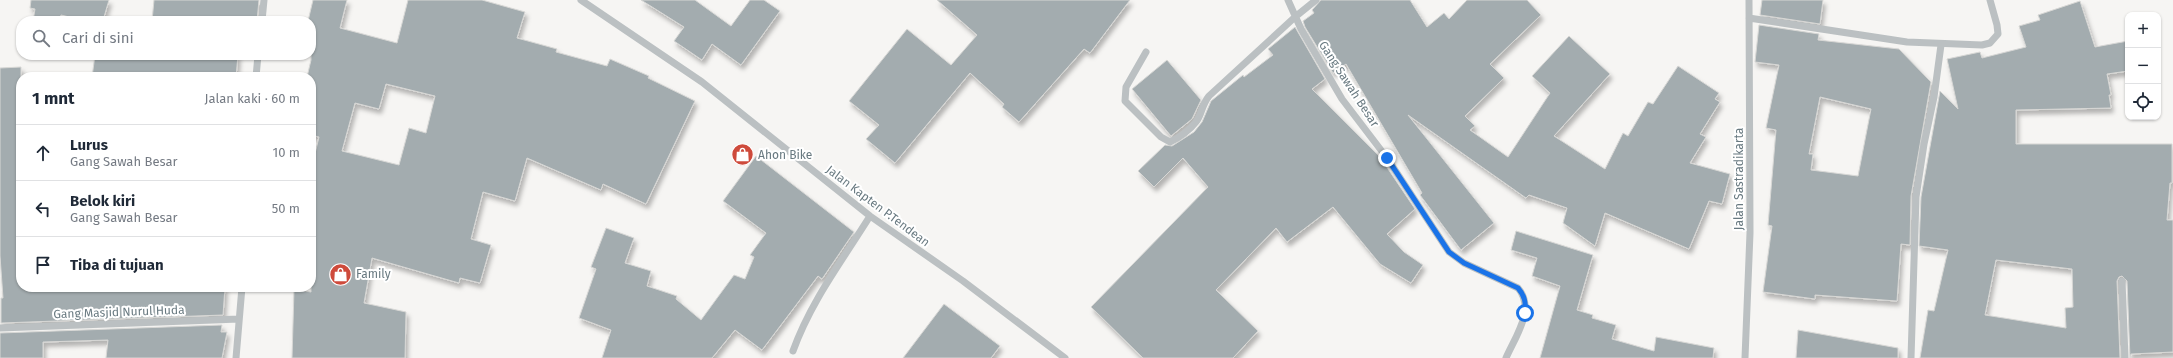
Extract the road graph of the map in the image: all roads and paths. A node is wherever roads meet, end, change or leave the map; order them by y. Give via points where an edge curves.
1 (264, 0) edge
2 (581, 0) edge
3 (1288, 0) edge
4 (1316, 0) edge
5 (1749, 0) edge
6 (1990, 0) edge
7 (262, 16) edge
8 (1295, 17) junction
9 (1749, 18) junction
10 (1941, 45) junction
11 (1146, 52) dead end
12 (258, 60) edge
13 (256, 72) edge
14 (870, 216) junction
15 (2122, 281) dead end
16 (242, 292) edge
17 (239, 319) junction
18 (0, 328) edge
19 (793, 351) dead end
20 (236, 358) edge
21 (1065, 358) edge
22 (1506, 358) edge
23 (1745, 358) edge
24 (1911, 358) edge
25 (2124, 358) edge

1 - 7 street
2 - 14 street, Jalan Kapten P.Tendean via 702,82
3 - 8 street
4 - 8 street
5 - 9 street, Jalan Sastradikarta
6 - 10 street via 1998,29 1996,39 1982,45
8 - 11 street via 1209,96 1202,104 1196,122 1170,142 1161,137 1125,101 1126,87
8 - 22 street, Gang Sawah Besar via 1342,99 1387,158 1449,252 1464,263 1518,288 1523,294 1526,303 1525,313
9 - 10 street
9 - 23 street, Jalan Sastradikarta via 1750,233
10 - 24 street via 1916,197
12 - 13 street
14 - 19 street via 815,301
14 - 21 street, Jalan Kapten P.Tendean via 963,281
15 - 25 street
16 - 17 street
17 - 18 street, Gang Masjid Nurul Huda
17 - 20 street

